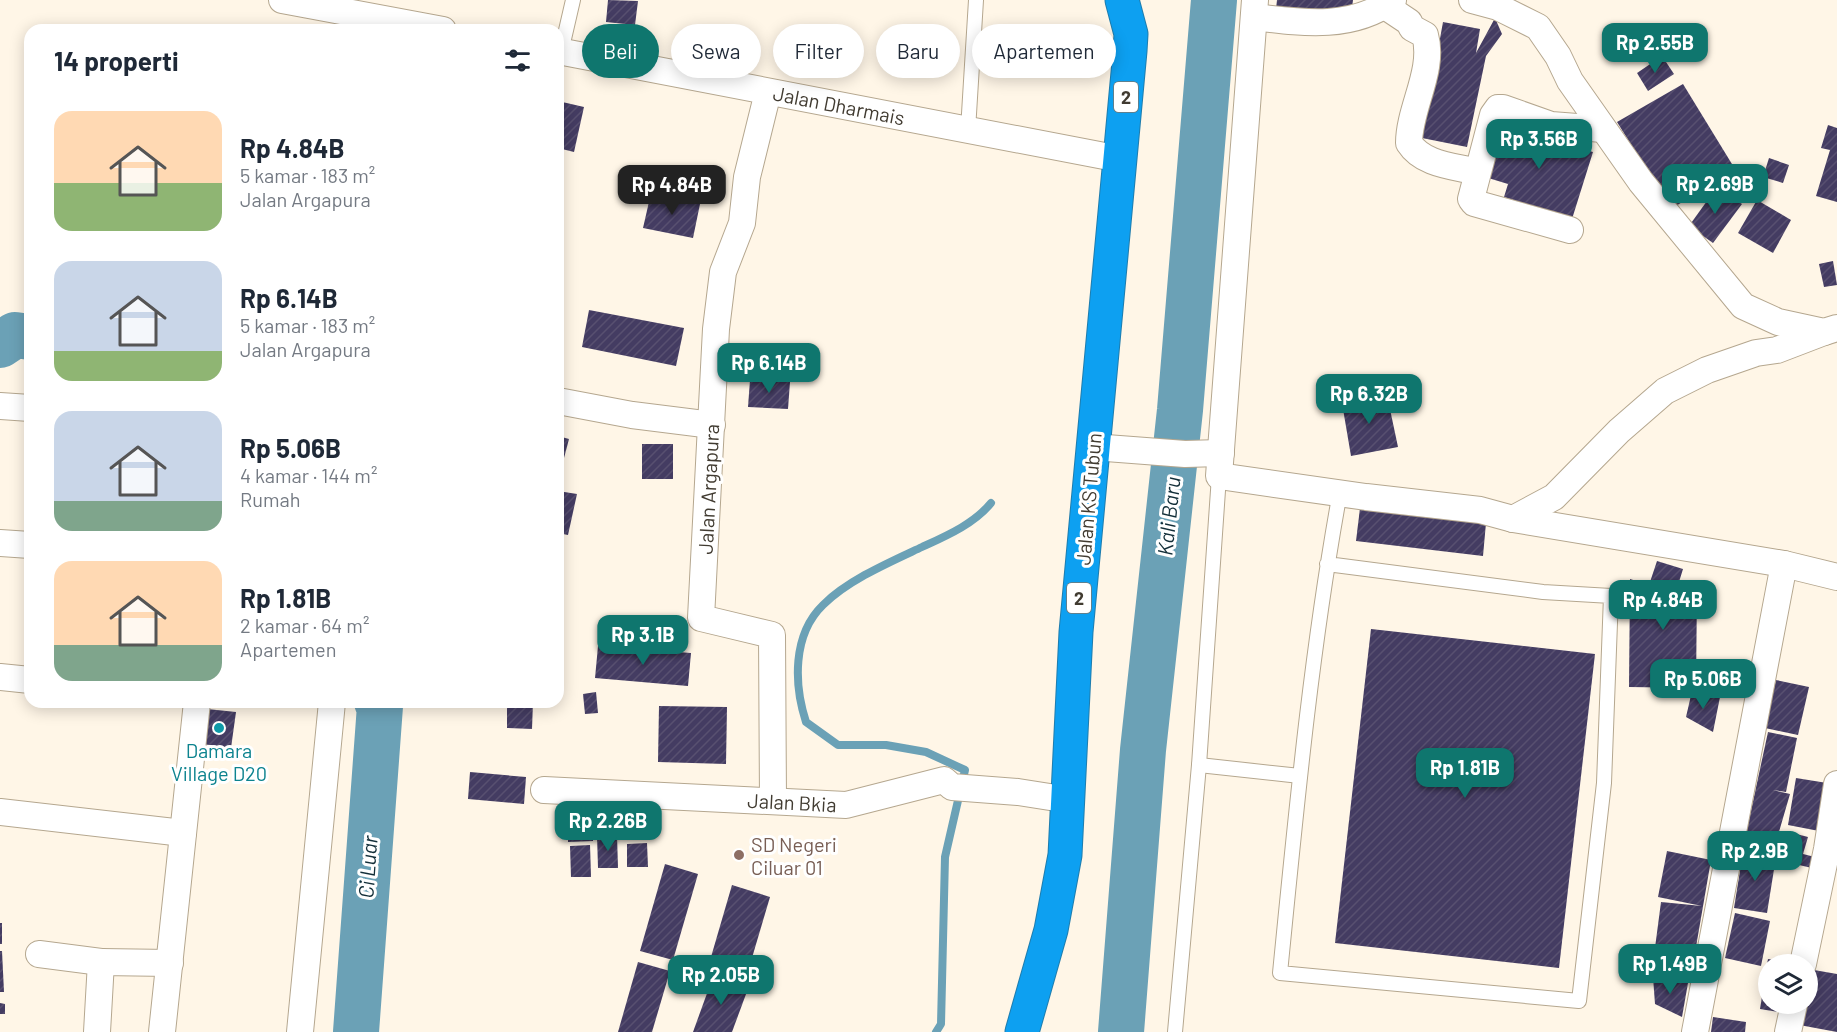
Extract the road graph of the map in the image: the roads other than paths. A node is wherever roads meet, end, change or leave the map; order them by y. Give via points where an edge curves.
1 (282, 0) edge
2 (573, 0) edge
3 (976, 0) edge
4 (1122, 0) edge
5 (1145, 0) edge
6 (1472, 0) edge
7 (1389, 3) edge
8 (1255, 8) edge
9 (411, 24) edge
10 (564, 33) edge
11 (1131, 34) junction
12 (564, 53) edge
13 (768, 92) junction
14 (1603, 129) junction
15 (968, 130) junction
16 (1120, 159) junction
17 (1477, 172) junction
18 (1570, 230) dead end
19 (1831, 330) edge
20 (564, 402) edge
21 (0, 406) edge
22 (24, 408) edge
23 (712, 424) junction
24 (1106, 448) junction
25 (1220, 464) junction
26 (1340, 492) junction
27 (1513, 519) junction
28 (0, 543) edge
29 (24, 545) edge
30 (1327, 564) junction
31 (1784, 564) junction
32 (1837, 578) edge
33 (0, 677) edge
34 (24, 679) edge
35 (196, 708) edge
36 (331, 708) edge
37 (1199, 765) junction
38 (1300, 776) junction
39 (1837, 784) edge
40 (544, 790) dead end
41 (1069, 800) junction
42 (773, 801) junction
43 (0, 812) edge
44 (183, 833) junction
45 (39, 954) dead end
46 (1805, 954) edge
47 (101, 962) junction
48 (170, 963) junction
49 (1792, 1014) edge
50 (97, 1032) edge
51 (162, 1032) edge
52 (300, 1032) edge
53 (1022, 1032) edge
54 (1175, 1032) edge
55 (1695, 1032) edge
56 (1788, 1032) edge

1 - 9 street
2 - 10 lane
3 - 15 lane
4 - 11 highway, 2
5 - 11 highway, 2
6 - 14 street via 1498,7 1538,27
7 - 8 street via 1358,19 1341,22 1293,22
7 - 17 street via 1427,41 1409,143 1427,159
8 - 25 street
11 - 16 highway, Jalan KS Tubun / 2
12 - 13 street, Jalan Dharmais
13 - 15 street, Jalan Dharmais
13 - 23 street, Jalan Argapura via 747,177 742,223 723,272
14 - 17 street via 1551,125 1498,108
14 - 19 street via 1698,255 1743,306 1778,322
15 - 16 street, Jalan Dharmais
16 - 24 highway, Jalan KS Tubun / 2
17 - 18 street via 1470,195 1474,203
19 - 27 street via 1707,370 1665,391 1619,430 1554,497
20 - 23 street
21 - 22 street
23 - 42 street, Jalan Argapura via 701,618 772,635
24 - 25 street via 1185,454
24 - 41 highway, Jalan KS Tubun / 2 via 1077,632
25 - 26 street
25 - 37 lane
26 - 27 street via 1480,510
26 - 30 lane
27 - 31 street
28 - 29 street
30 - 38 lane
30 - 38 lane via 1543,592 1611,596 1604,783 1578,1002 1280,973
31 - 32 street
31 - 55 street
33 - 34 street
35 - 44 street
36 - 52 street
37 - 38 lane
37 - 54 lane
39 - 46 street
40 - 42 street, Jalan Bkia
41 - 42 street, Jalan Bkia via 952,787 944,780 846,805
41 - 53 highway, Jalan KS Tubun / 2 via 1065,855 1051,930
43 - 44 street
44 - 48 street
45 - 47 street
47 - 48 street
47 - 50 street
48 - 51 street
49 - 56 street

